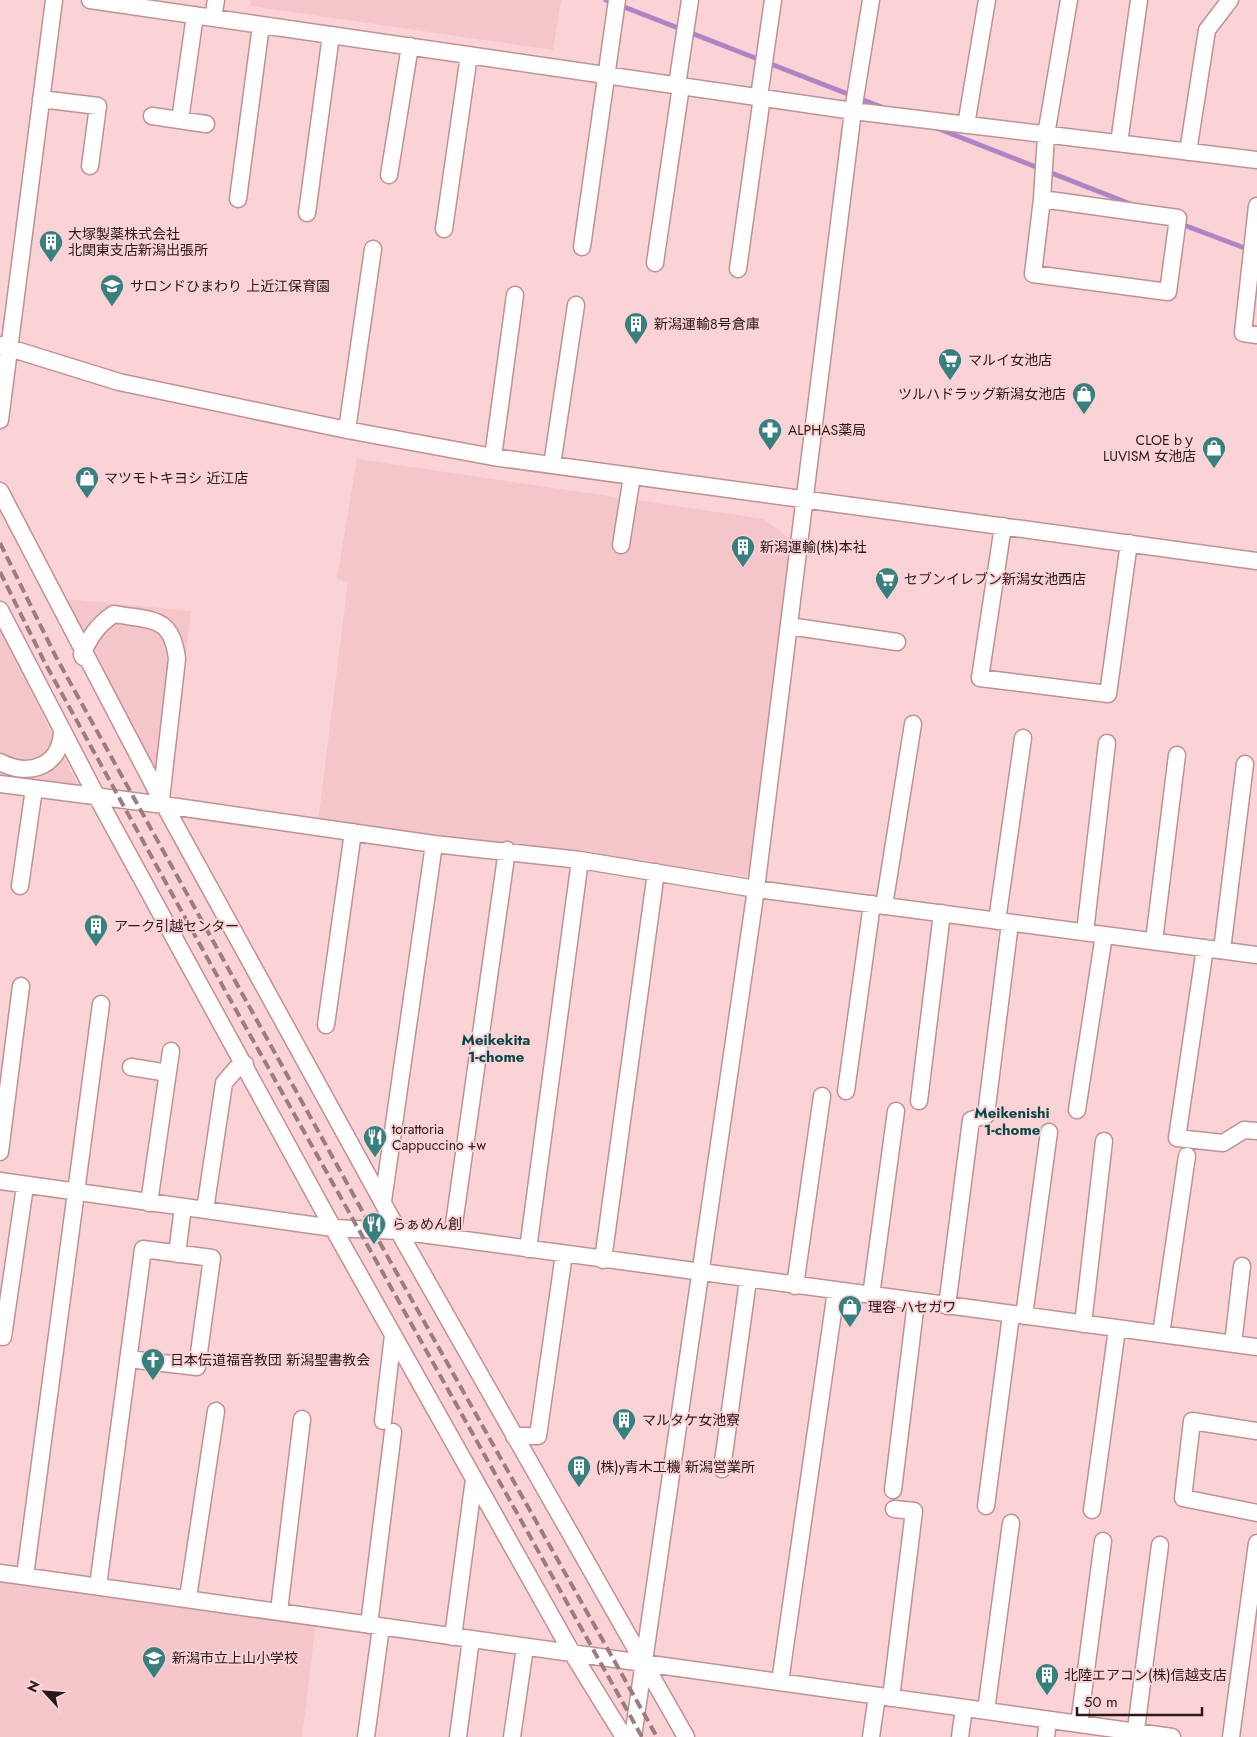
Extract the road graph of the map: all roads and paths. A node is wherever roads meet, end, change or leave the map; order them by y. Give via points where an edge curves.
1 (54, 0) edge
2 (90, 0) edge
3 (216, 0) edge
4 (617, 0) edge
5 (690, 0) edge
6 (773, 0) edge
7 (871, 0) edge
8 (988, 0) edge
9 (1069, 0) edge
10 (1139, 0) edge
11 (1230, 0) edge
12 (145, 4) edge
13 (195, 15) junction
14 (213, 18) junction
15 (261, 25) junction
16 (331, 35) junction
17 (410, 46) junction
18 (469, 55) junction
19 (607, 75) junction
20 (679, 86) junction
21 (760, 97) junction
22 (42, 99) junction
23 (854, 111) junction
24 (152, 116) dead end
25 (180, 120) junction
26 (206, 124) dead end
27 (966, 125) junction
28 (1046, 134) junction
29 (1119, 143) junction
30 (1188, 152) junction
31 (1257, 160) edge
32 (90, 166) dead end
33 (389, 175) dead end
34 (1042, 198) junction
35 (238, 199) dead end
36 (1257, 206) edge
37 (307, 213) dead end
38 (444, 229) dead end
39 (582, 247) dead end
40 (373, 249) dead end
41 (655, 263) dead end
42 (738, 269) dead end
43 (515, 295) dead end
44 (576, 305) dead end
45 (1257, 335) edge
46 (5, 347) edge
47 (2, 389) edge
48 (0, 420) edge
49 (347, 430) junction
50 (493, 457) junction
51 (552, 465) junction
52 (632, 476) junction
53 (0, 490) edge
54 (806, 499) junction
55 (1003, 526) junction
56 (1129, 543) junction
57 (621, 545) dead end
58 (1257, 561) edge
59 (0, 610) edge
60 (790, 626) junction
61 (897, 642) dead end
62 (51, 694) dead end
63 (102, 697) dead end
64 (914, 724) dead end
65 (1024, 738) dead end
66 (1107, 743) dead end
67 (1176, 755) dead end
68 (0, 762) edge
69 (1245, 764) dead end
70 (0, 784) edge
71 (34, 789) junction
72 (97, 797) junction
73 (163, 802) junction
74 (353, 832) junction
75 (434, 844) junction
76 (507, 850) junction
77 (580, 860) junction
78 (656, 872) junction
79 (20, 886) dead end
80 (756, 889) junction
81 (878, 905) junction
82 (942, 914) junction
83 (1004, 922) junction
84 (1085, 932) junction
85 (1104, 935) junction
86 (1154, 941) junction
87 (1205, 948) junction
88 (1222, 950) junction
89 (1257, 955) edge
90 (21, 986) dead end
91 (101, 1004) dead end
92 (326, 1025) dead end
93 (171, 1051) dead end
94 (245, 1064) junction
95 (131, 1067) dead end
96 (168, 1073) junction
97 (846, 1091) dead end
98 (822, 1096) dead end
99 (919, 1101) dead end
100 (1077, 1110) dead end
101 (896, 1111) dead end
102 (1257, 1131) edge
103 (1049, 1132) dead end
104 (1104, 1141) dead end
105 (0, 1152) edge
106 (1186, 1156) dead end
107 (0, 1181) edge
108 (25, 1186) junction
109 (74, 1193) junction
110 (382, 1201) junction
111 (149, 1203) junction
112 (183, 1207) junction
113 (205, 1210) junction
114 (333, 1228) junction
115 (398, 1231) junction
116 (452, 1238) junction
117 (528, 1249) junction
118 (177, 1254) junction
119 (564, 1254) junction
120 (603, 1260) junction
121 (1242, 1266) dead end
122 (700, 1273) junction
123 (748, 1280) junction
124 (795, 1286) junction
125 (836, 1291) junction
126 (871, 1296) junction
127 (916, 1302) junction
128 (947, 1306) junction
129 (1018, 1315) junction
130 (1083, 1324) junction
131 (1117, 1328) junction
132 (1161, 1334) junction
133 (393, 1335) junction
134 (3, 1337) dead end
135 (1233, 1344) junction
136 (1257, 1347) edge
137 (128, 1359) junction
138 (216, 1411) dead end
139 (302, 1419) dead end
140 (1257, 1431) edge
141 (514, 1436) junction
142 (722, 1469) dead end
143 (474, 1479) junction
144 (893, 1490) dead end
145 (986, 1506) dead end
146 (894, 1509) dead end
147 (1092, 1510) dead end
148 (1257, 1513) edge
149 (1011, 1523) dead end
150 (1103, 1541) dead end
151 (1160, 1545) dead end
152 (1257, 1547) edge
153 (0, 1573) edge
154 (25, 1576) junction
155 (98, 1586) junction
156 (188, 1598) junction
157 (279, 1611) junction
158 (1251, 1625) edge
159 (375, 1626) junction
160 (453, 1637) junction
161 (471, 1639) junction
162 (525, 1647) junction
163 (572, 1653) junction
164 (643, 1663) junction
165 (780, 1682) junction
166 (884, 1697) junction
167 (964, 1708) junction
168 (986, 1711) junction
169 (1048, 1720) junction
170 (1079, 1724) junction
171 (1135, 1734) edge
172 (366, 1737) edge
173 (458, 1737) edge
174 (512, 1737) edge
175 (624, 1737) edge
176 (633, 1737) edge
177 (686, 1737) edge
178 (870, 1737) edge
179 (960, 1737) edge
180 (1046, 1737) edge
181 (1172, 1737) edge
182 (1231, 1737) edge

1 - 22 street
2 - 12 street
3 - 14 street
4 - 19 street
5 - 20 street
6 - 21 street
7 - 23 street
8 - 27 street
9 - 28 street
10 - 29 street
11 - 30 street via 1207,30
12 - 13 street
13 - 14 street
13 - 25 street
14 - 15 street
15 - 16 street
15 - 35 street
16 - 17 street
16 - 37 street
17 - 18 street
17 - 33 street
18 - 19 street
18 - 38 street
19 - 20 street
19 - 39 street
20 - 21 street
20 - 41 street
21 - 23 street
21 - 42 street
22 - 32 street via 98,106
22 - 46 street
23 - 27 street
23 - 54 street
24 - 25 street
25 - 26 street
27 - 28 street
28 - 29 street
28 - 34 street
29 - 30 street
30 - 31 street
34 - 34 street via 1033,274 1168,292 1178,218
36 - 45 street via 1243,333
40 - 49 street
43 - 50 street
44 - 51 street
46 - 47 street
46 - 49 street via 119,382
47 - 48 street
49 - 50 street
50 - 51 street
51 - 52 street
52 - 54 street
52 - 57 street
53 - 73 street
54 - 55 street
54 - 60 street
55 - 56 street
55 - 56 street via 980,678 1108,694
56 - 58 street
59 - 72 street
60 - 61 street
60 - 80 street
62 - 68 street via 63,717 62,741 56,756 40,766 24,770
63 - 73 street via 82,654 93,631 102,621 114,614 167,627 175,640 177,659
64 - 81 street
65 - 83 street
66 - 84 street
67 - 86 street
69 - 88 street
70 - 71 street
71 - 72 street
71 - 79 street
72 - 73 street
72 - 94 street
73 - 74 street
73 - 110 street
74 - 75 street
74 - 92 street
75 - 76 street
75 - 110 street
76 - 77 street
76 - 116 street
77 - 78 street
77 - 117 street
78 - 80 street
78 - 120 street
80 - 81 street
80 - 122 street
81 - 82 street
81 - 97 street
82 - 83 street
82 - 99 street
83 - 84 street
83 - 128 street via 986,1115 971,1120
84 - 85 street
85 - 86 street
85 - 100 street
86 - 87 street
87 - 88 street
87 - 102 street via 1177,1138 1223,1143 1244,1130
88 - 89 street
90 - 105 street
91 - 109 street
93 - 96 street
94 - 113 street via 236,1068 224,1083
94 - 114 street
95 - 96 street
96 - 111 street
98 - 124 street
101 - 126 street
103 - 129 street
104 - 130 street
106 - 132 street
107 - 108 street
108 - 109 street
108 - 134 street
109 - 111 street
109 - 154 street
110 - 115 street
111 - 112 street
112 - 113 street
112 - 118 street
113 - 114 street
114 - 115 street
114 - 133 street
115 - 116 street
115 - 141 street
116 - 117 street
117 - 119 street
118 - 137 street via 143,1249
118 - 137 street via 212,1258 197,1367
119 - 120 street
119 - 141 street via 538,1436
120 - 122 street
121 - 135 street
122 - 123 street
122 - 164 street
123 - 124 street
123 - 142 street
124 - 125 street
125 - 126 street
125 - 165 street
126 - 127 street
127 - 128 street
127 - 144 street
128 - 129 street
129 - 130 street
129 - 145 street
130 - 131 street
131 - 132 street
131 - 147 street
132 - 135 street
133 - 143 street
133 - 159 street
135 - 136 street
137 - 155 street
138 - 156 street
139 - 157 street
140 - 148 street via 1192,1421 1183,1498
141 - 164 street
143 - 160 street
143 - 163 street
146 - 166 street via 914,1511
149 - 168 street
150 - 170 street
151 - 171 street
152 - 158 street
153 - 154 street
154 - 155 street
155 - 156 street
156 - 157 street
157 - 159 street
158 - 182 street
159 - 160 street
159 - 172 street
160 - 161 street
161 - 162 street
161 - 173 street
162 - 163 street
162 - 174 street
163 - 164 street
163 - 175 street
164 - 165 street
164 - 176 street
164 - 177 street
165 - 166 street
166 - 167 street
166 - 178 street
167 - 168 street
167 - 179 street
168 - 169 street
169 - 170 street
169 - 180 street
170 - 171 street
171 - 181 street

